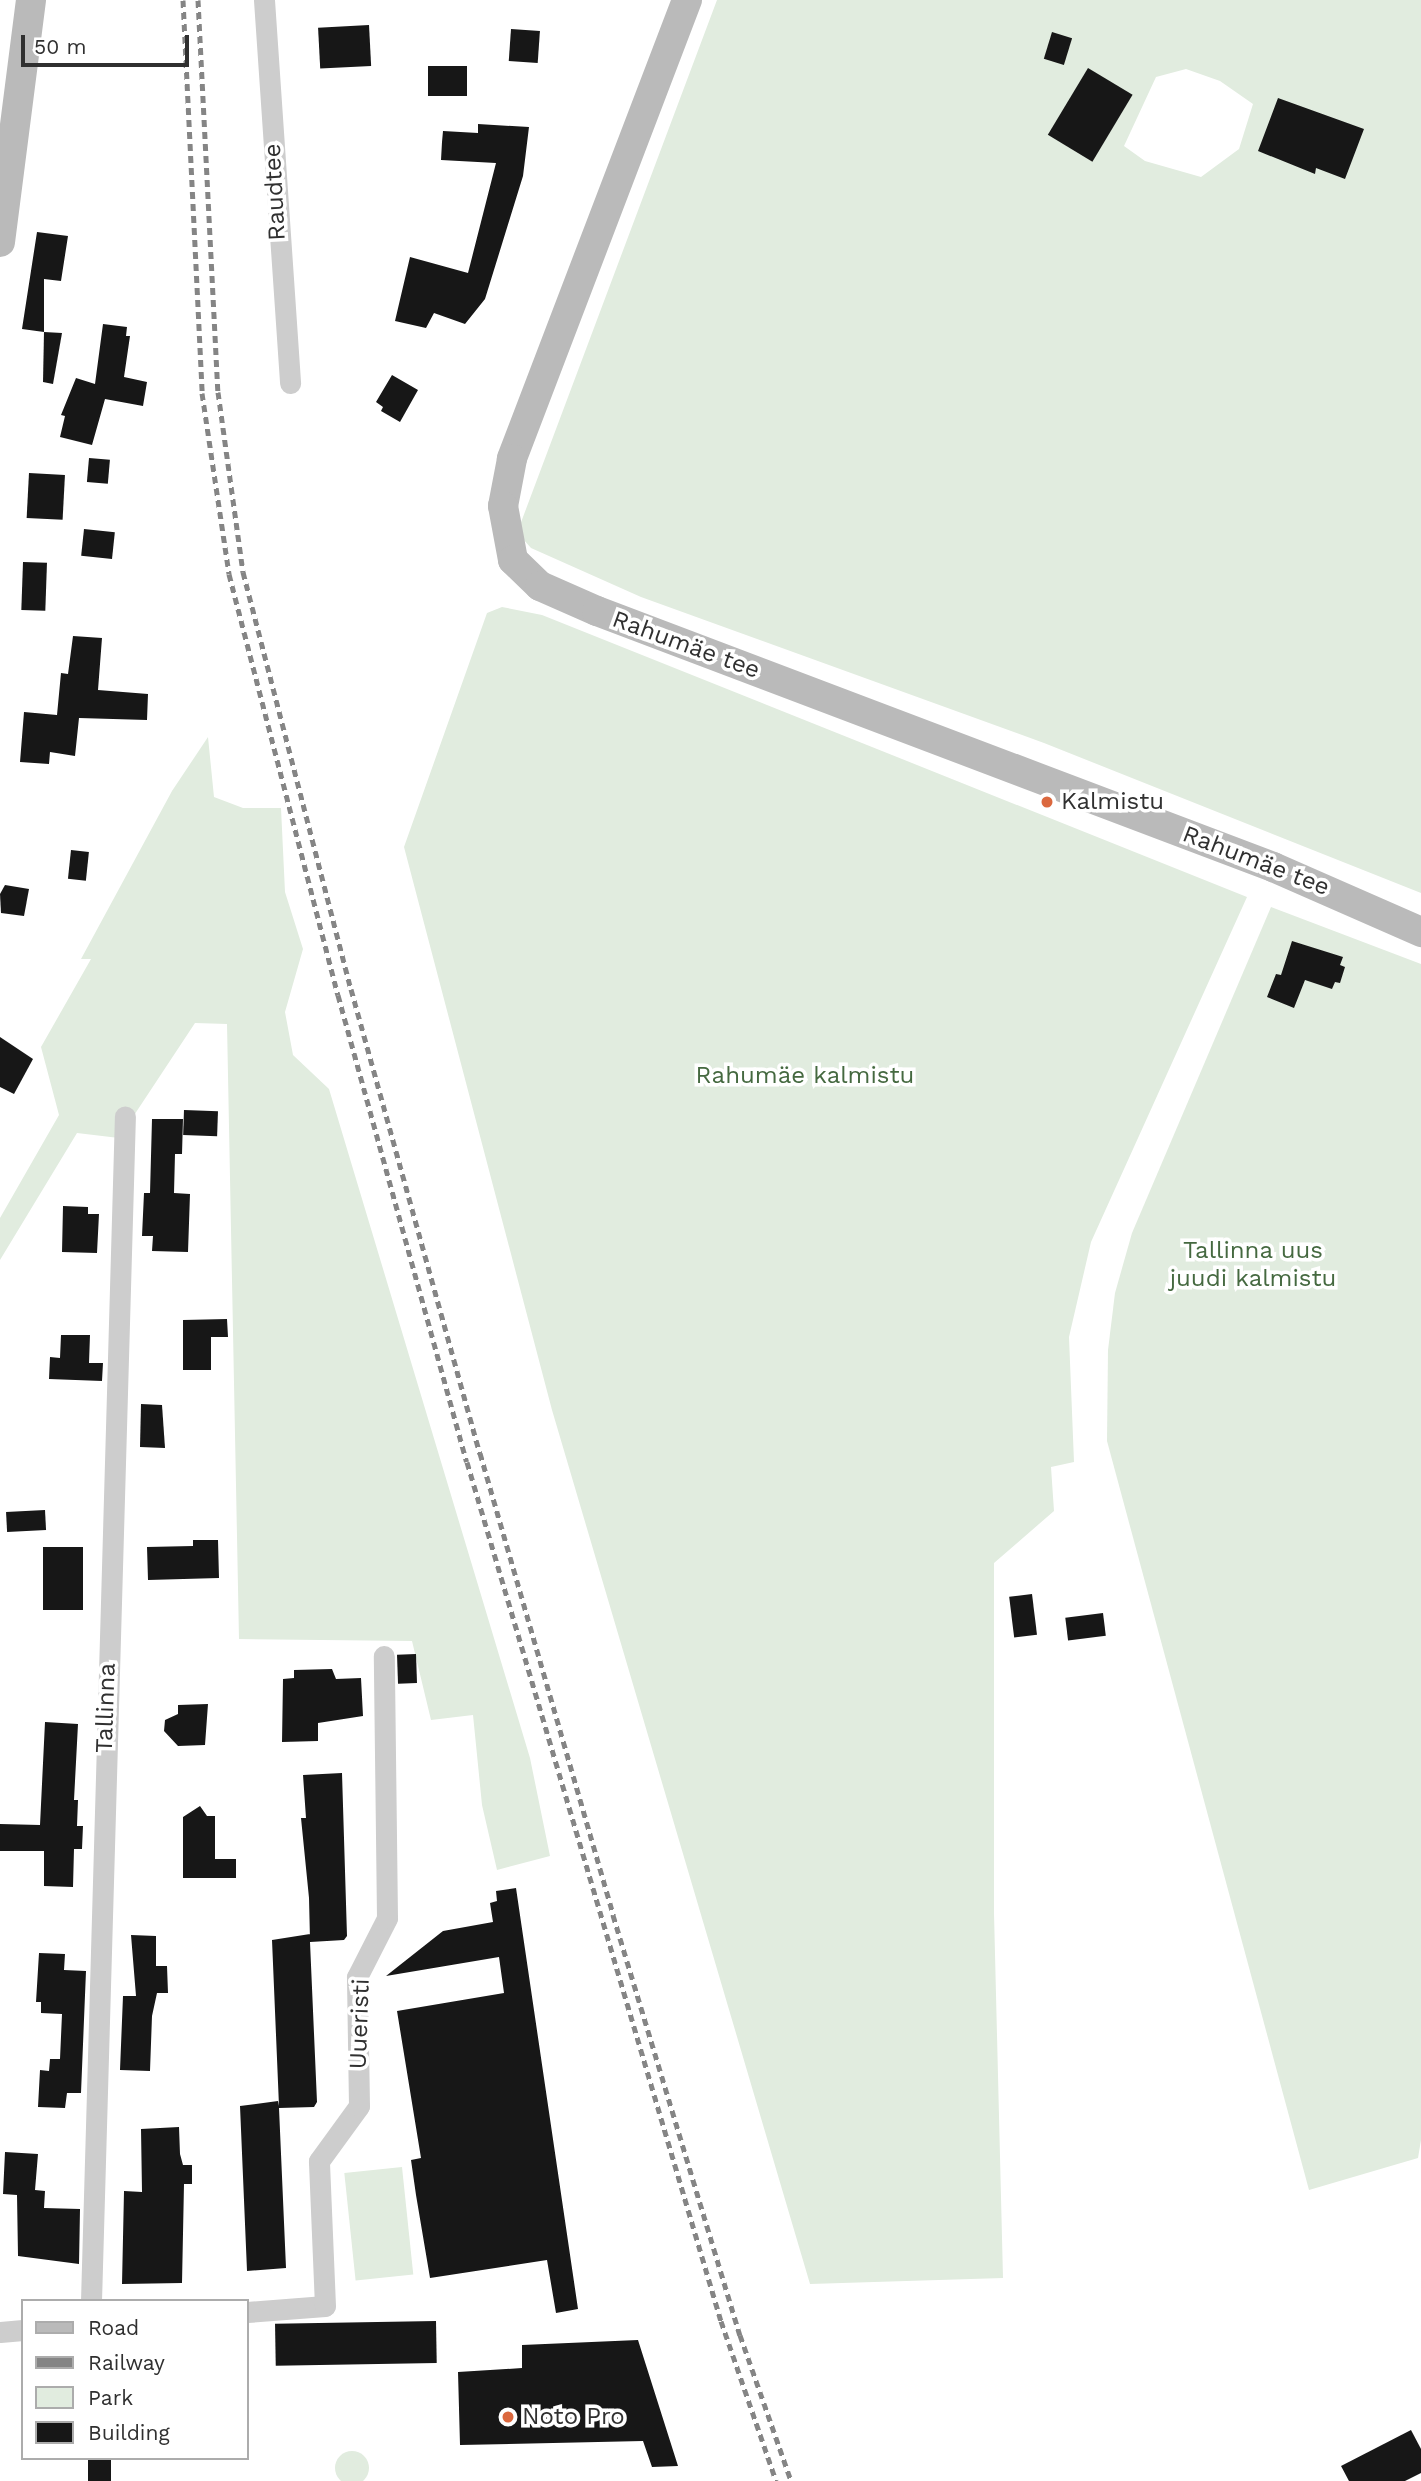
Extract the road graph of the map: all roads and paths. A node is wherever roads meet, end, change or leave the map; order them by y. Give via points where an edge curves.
1 (31, 0) edge
2 (264, 0) edge
3 (687, 0) edge
4 (0, 242) edge
5 (290, 383) dead end
6 (1421, 932) edge
7 (125, 1116) dead end
8 (384, 1656) dead end
9 (91, 2299) edge
10 (248, 2312) edge
11 (21, 2330) edge
12 (0, 2332) edge

1 - 4 street
2 - 5 street, Raudtee
3 - 6 street, Rahumäe tee via 512,459 503,506 513,560 540,586 597,611 1284,872
7 - 9 street, Tallinna
8 - 10 street, Uueristi via 387,1918 357,1977 359,2106 319,2161 325,2306
11 - 12 street

